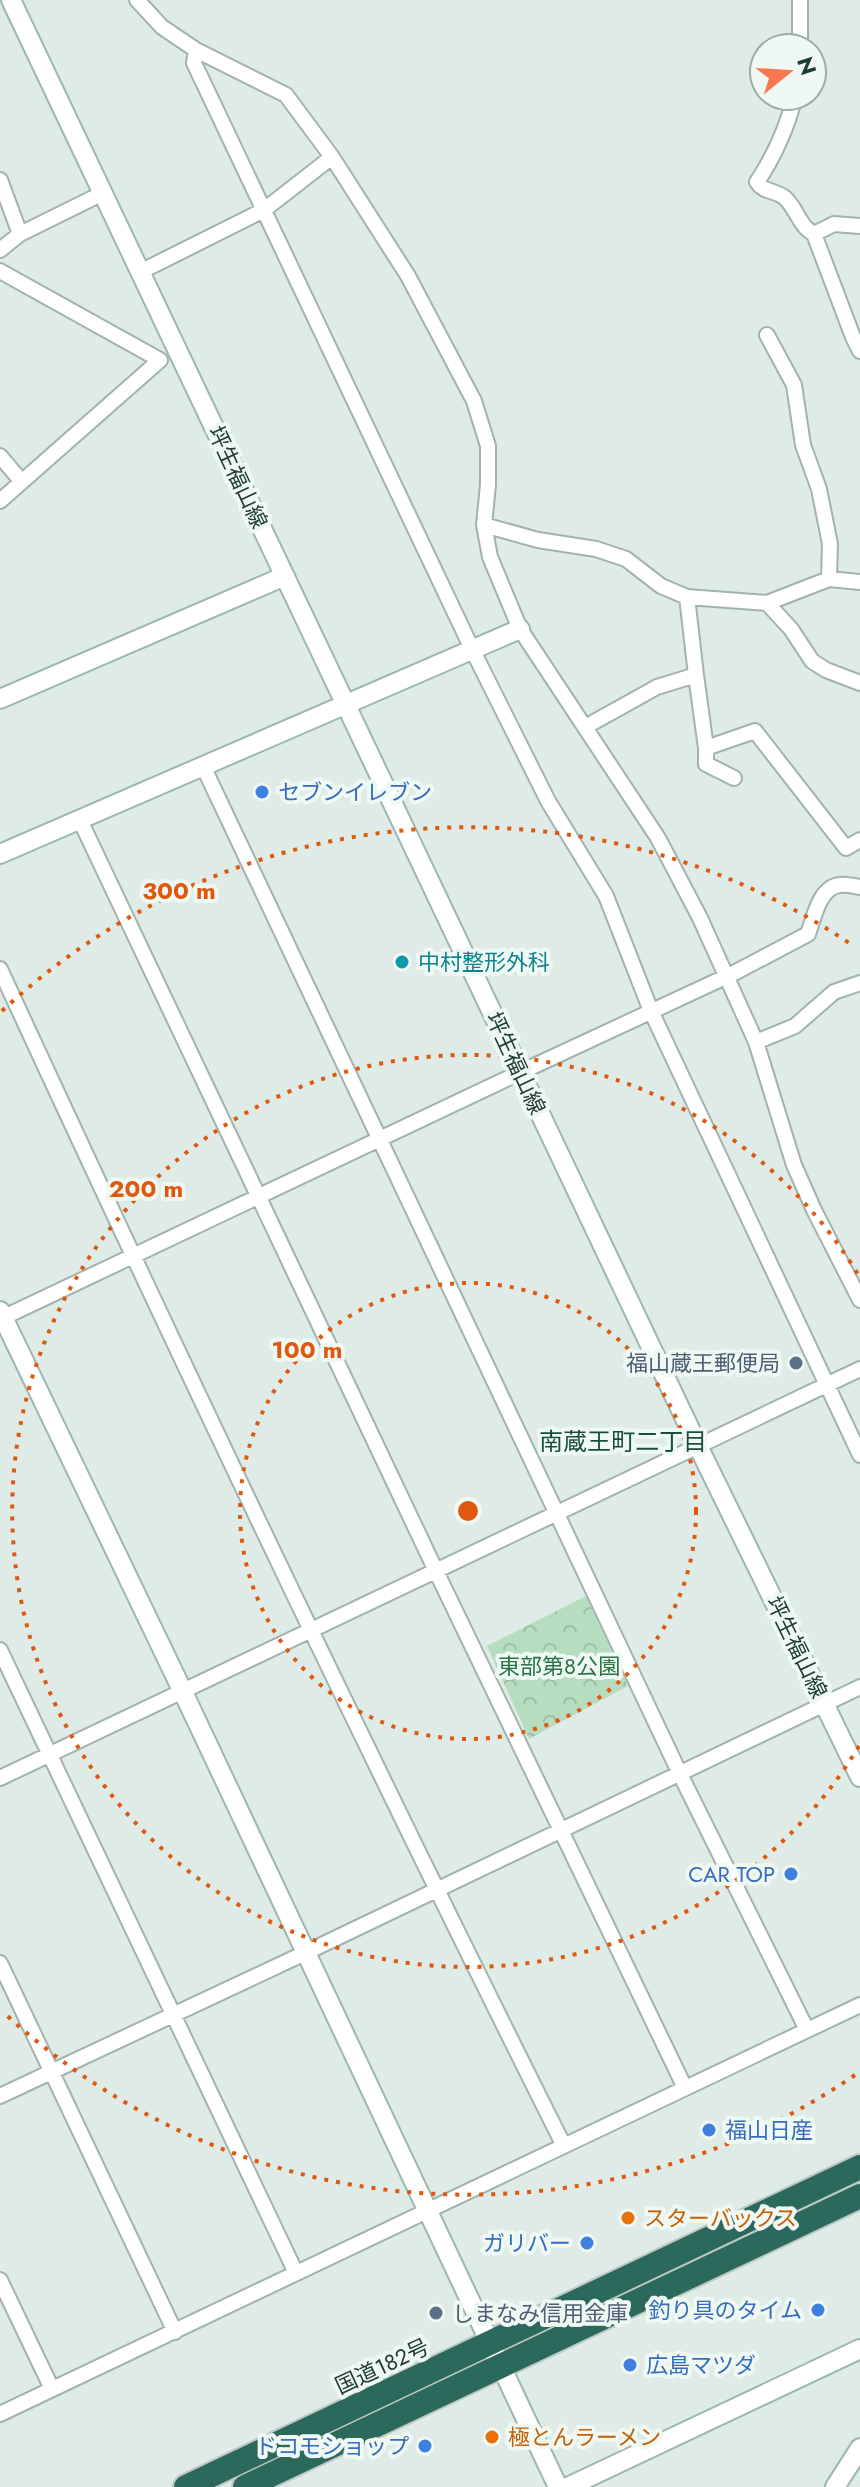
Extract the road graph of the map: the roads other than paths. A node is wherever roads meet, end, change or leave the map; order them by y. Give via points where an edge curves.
1 (11, 0) edge
2 (137, 0) edge
3 (800, 0) edge
4 (800, 32) edge
5 (196, 50) junction
6 (791, 112) edge
7 (332, 157) junction
8 (0, 180) edge
9 (103, 193) junction
10 (264, 210) junction
11 (860, 226) edge
12 (20, 234) junction
13 (814, 234) junction
14 (0, 250) edge
15 (0, 271) edge
16 (140, 272) junction
17 (767, 335) dead end
18 (860, 351) edge
19 (0, 456) edge
20 (22, 482) junction
21 (0, 501) edge
22 (484, 525) junction
23 (285, 576) junction
24 (829, 579) junction
25 (860, 582) edge
26 (687, 597) junction
27 (767, 603) junction
28 (520, 629) junction
29 (472, 649) junction
30 (696, 675) junction
31 (860, 683) edge
32 (0, 699) edge
33 (346, 703) junction
34 (585, 727) junction
35 (706, 748) junction
36 (203, 766) junction
37 (734, 778) dead end
38 (80, 820) junction
39 (860, 840) edge
40 (0, 854) edge
41 (860, 887) edge
42 (0, 969) edge
43 (725, 976) junction
44 (860, 983) edge
45 (651, 1011) junction
46 (756, 1042) junction
47 (521, 1072) junction
48 (379, 1139) junction
49 (259, 1196) junction
50 (132, 1256) junction
51 (860, 1300) edge
52 (1, 1316) edge
53 (860, 1369) edge
54 (827, 1385) junction
55 (698, 1446) junction
56 (860, 1455) edge
57 (556, 1513) junction
58 (436, 1571) junction
59 (311, 1631) junction
60 (0, 1650) edge
61 (860, 1687) edge
62 (183, 1692) junction
63 (826, 1705) junction
64 (50, 1754) junction
65 (680, 1774) junction
66 (860, 1777) edge
67 (0, 1778) edge
68 (560, 1830) junction
69 (436, 1890) junction
70 (305, 1953) junction
71 (0, 1963) edge
72 (860, 2005) edge
73 (172, 2015) junction
74 (807, 2030) junction
75 (52, 2072) junction
76 (685, 2088) junction
77 (0, 2096) edge
78 (564, 2146) junction
79 (860, 2167) edge
80 (860, 2196) edge
81 (429, 2211) junction
82 (296, 2273) junction
83 (0, 2280) edge
84 (175, 2332) junction
85 (860, 2349) edge
86 (496, 2354) junction
87 (52, 2389) junction
88 (0, 2414) edge
89 (860, 2448) edge
90 (186, 2487) edge
91 (245, 2487) edge
92 (558, 2487) edge
93 (568, 2487) edge
94 (835, 2487) edge

1 - 9 street, 坪生福山線
2 - 5 street via 162,27
3 - 4 street
5 - 7 street via 286,95
5 - 10 street via 194,63
6 - 13 street via 773,159 757,182 761,189 784,197
7 - 10 street
7 - 22 street via 408,276 474,401 488,446
8 - 12 street
9 - 12 street
9 - 16 street, 坪生福山線
10 - 16 street
10 - 29 street
11 - 13 street via 834,224
12 - 14 street
13 - 18 street
15 - 20 street via 160,360
16 - 23 street, 坪生福山線
17 - 24 street via 794,385 803,445 830,544
19 - 20 street
20 - 21 street
22 - 26 street via 626,559 661,586
22 - 28 street via 490,557
23 - 32 street
23 - 33 street, 坪生福山線
24 - 25 street
24 - 27 street
26 - 27 street
26 - 30 street
27 - 31 street via 812,661
28 - 29 street
28 - 34 street
29 - 33 street
29 - 45 street via 548,801 606,896
30 - 34 street via 657,687
30 - 35 street
33 - 36 street
33 - 47 street, 坪生福山線
34 - 43 street via 658,838
35 - 37 street via 706,764
35 - 39 street via 755,731 846,848
36 - 38 street
36 - 48 street
38 - 40 street
38 - 49 street
41 - 43 street via 828,890 808,934
42 - 50 street
43 - 45 street
43 - 46 street
44 - 46 street via 834,992 795,1026
45 - 47 street
45 - 54 street
46 - 51 street via 794,1165
47 - 48 street
47 - 55 street, 坪生福山線
48 - 49 street
48 - 57 street
49 - 50 street
49 - 58 street
50 - 52 street
50 - 59 street
52 - 62 street
53 - 54 street
54 - 55 street
54 - 56 street
55 - 57 street
55 - 63 street, 坪生福山線
57 - 58 street
57 - 65 street
58 - 59 street
58 - 68 street
59 - 62 street
59 - 69 street
60 - 64 street
61 - 63 street
62 - 64 street
62 - 70 street
63 - 65 street
63 - 66 street, 坪生福山線
64 - 67 street
64 - 73 street
65 - 68 street
65 - 74 street
68 - 69 street
68 - 76 street
69 - 70 street
69 - 78 street
70 - 73 street
70 - 81 street
71 - 75 street
72 - 74 street
73 - 75 street
73 - 82 street
74 - 76 street
75 - 77 street
75 - 84 street
76 - 78 street
78 - 81 street
79 - 86 highway, 国道182号
80 - 86 highway, 国道182号
81 - 82 street
81 - 86 street
82 - 84 street
83 - 87 street
84 - 87 street
85 - 93 street
86 - 90 highway, 国道182号
86 - 91 highway, 国道182号
86 - 92 street
87 - 88 street
89 - 94 street

